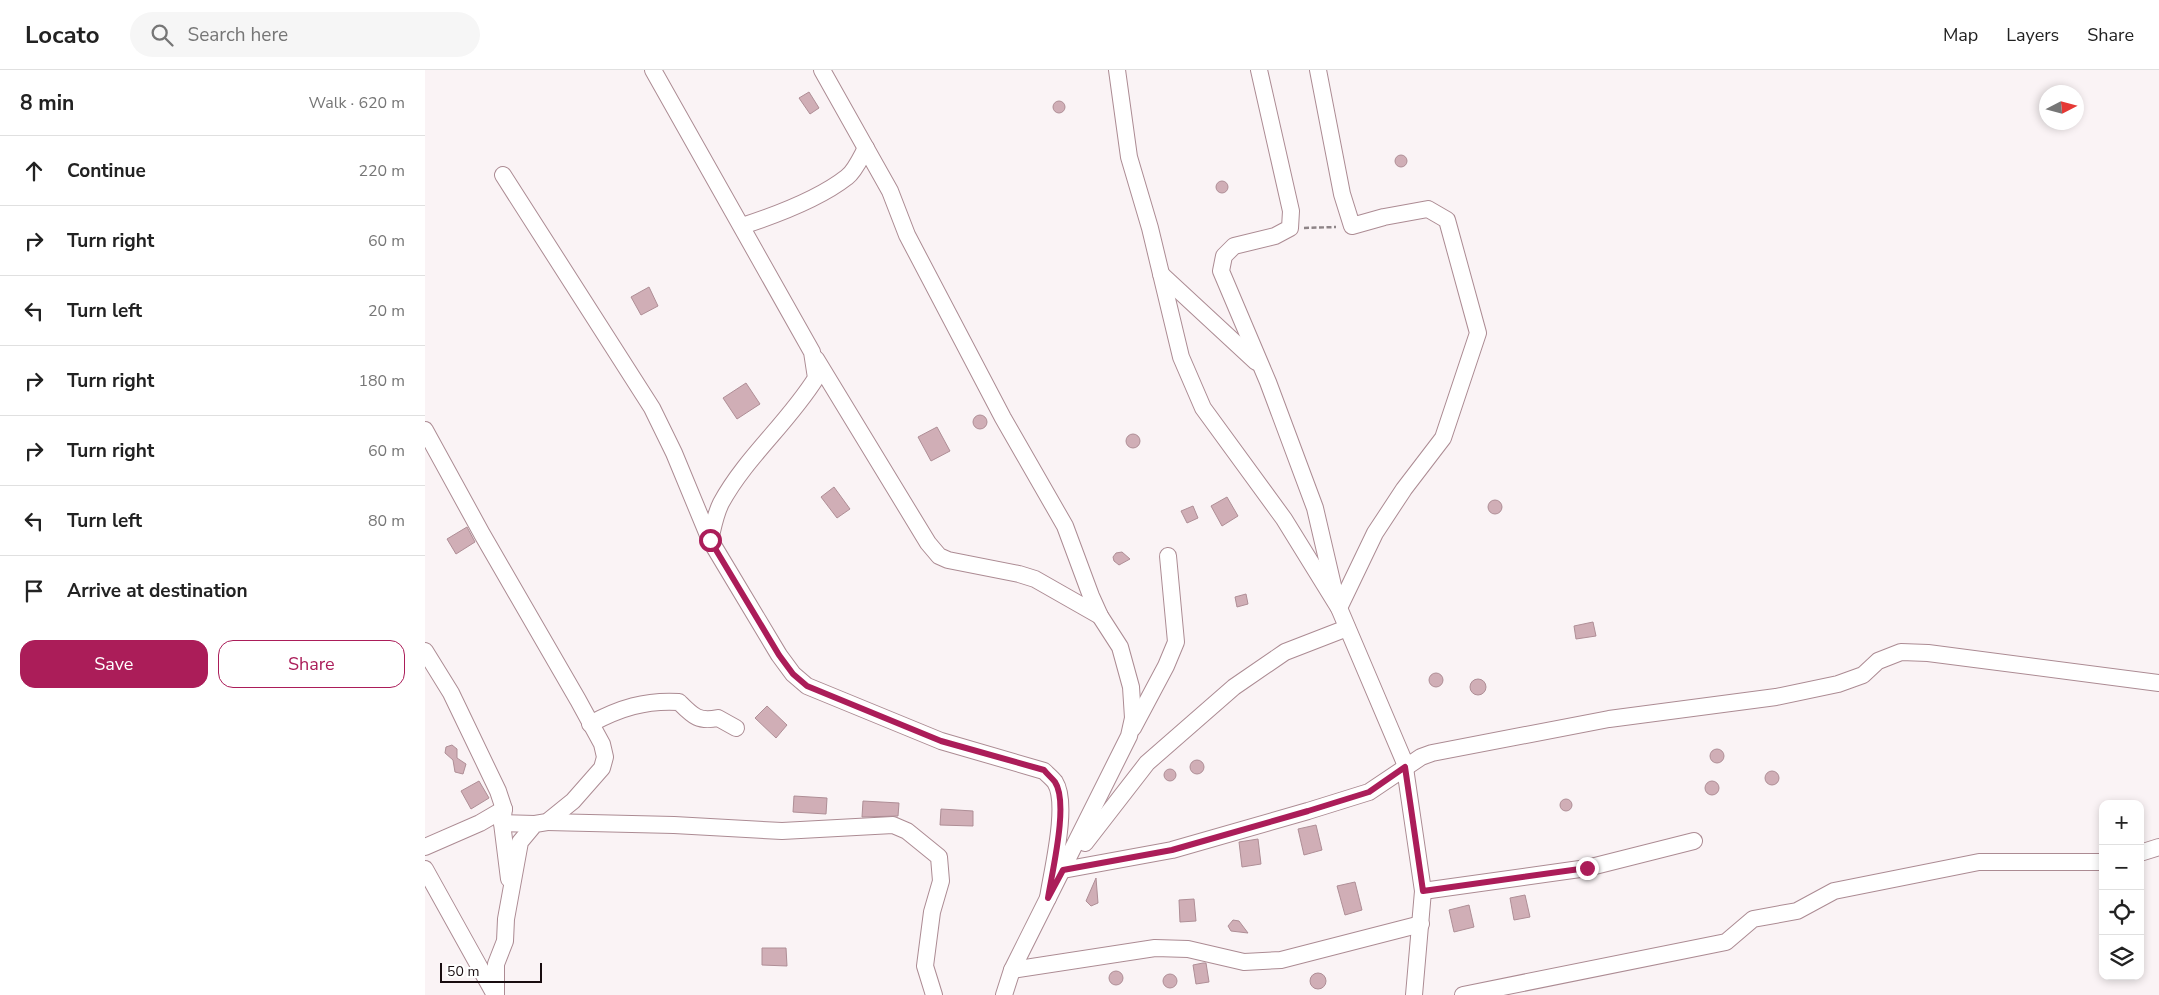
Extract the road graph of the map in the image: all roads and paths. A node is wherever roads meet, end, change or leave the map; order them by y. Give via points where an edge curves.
1 (653, 70) edge
2 (822, 70) edge
3 (1117, 70) edge
4 (1259, 70) edge
5 (1318, 70) edge
6 (866, 148) junction
7 (503, 175) dead end
8 (742, 226) junction
9 (1352, 226) junction
10 (1291, 228) junction
11 (1161, 274) junction
12 (812, 352) junction
13 (1262, 368) junction
14 (425, 430) edge
15 (710, 540) junction
16 (1167, 556) dead end
17 (1339, 608) junction
18 (1100, 616) junction
19 (1347, 628) junction
20 (425, 651) edge
21 (2159, 683) edge
22 (590, 724) junction
23 (736, 728) dead end
24 (1129, 736) junction
25 (1405, 767) junction
26 (503, 816) junction
27 (541, 823) junction
28 (1695, 841) dead end
29 (425, 847) edge
30 (2159, 847) edge
31 (2144, 852) edge
32 (2099, 862) edge
33 (1066, 869) junction
34 (425, 870) edge
35 (1423, 891) junction
36 (512, 894) junction
37 (1048, 898) junction
38 (1421, 924) junction
39 (1012, 970) junction
40 (496, 995) edge
41 (934, 995) edge
42 (1004, 995) edge
43 (1414, 995) edge
44 (1463, 995) edge

1 - 8 street
2 - 6 street
3 - 11 street via 1129,157
4 - 10 street via 1291,211
5 - 9 street via 1342,194
6 - 8 street via 848,176 819,194
6 - 18 street via 890,191 920,261 1003,418 1065,526
7 - 15 street via 652,408
8 - 12 street
9 - 10 path
9 - 17 street via 1428,209 1447,220 1478,334 1443,438 1375,532
10 - 13 street via 1275,236 1234,246 1224,256 1221,271
11 - 13 street
11 - 17 street via 1181,356 1203,408 1284,518
12 - 15 street via 816,378 736,480 720,505
12 - 18 street via 933,551 948,560 1035,580
13 - 17 street via 1315,508
14 - 22 street
15 - 37 street via 779,655 807,686 941,741 1044,770 1055,782 1061,801
16 - 24 street via 1176,642
17 - 19 street
18 - 24 street via 1120,647 1131,687 1133,718
19 - 25 street
19 - 33 street via 1285,652 1233,687 1147,763
20 - 26 street via 451,693 498,791
21 - 25 street via 1901,652 1878,661 1863,675 1838,684 1776,697 1609,719 1493,740 1421,757
22 - 23 street via 615,710 661,701 679,702 694,716 706,720 719,718
22 - 27 street via 602,744 605,756 602,768 573,800
24 - 33 street
25 - 33 street via 1369,792 1308,811 1172,850
25 - 35 street
26 - 27 street
26 - 29 street
26 - 36 street
27 - 36 street via 520,842
27 - 41 street via 782,831 893,825 907,831 939,857 941,881 932,912 925,966
28 - 35 street via 1587,868
30 - 31 street
32 - 44 street via 1979,862 1834,891 1797,911 1753,919 1726,942
33 - 37 street
34 - 40 street
35 - 38 street
36 - 40 street via 505,941 496,964
37 - 39 street
38 - 39 street via 1281,960 1244,962 1188,950 1155,948
38 - 43 street
39 - 42 street

